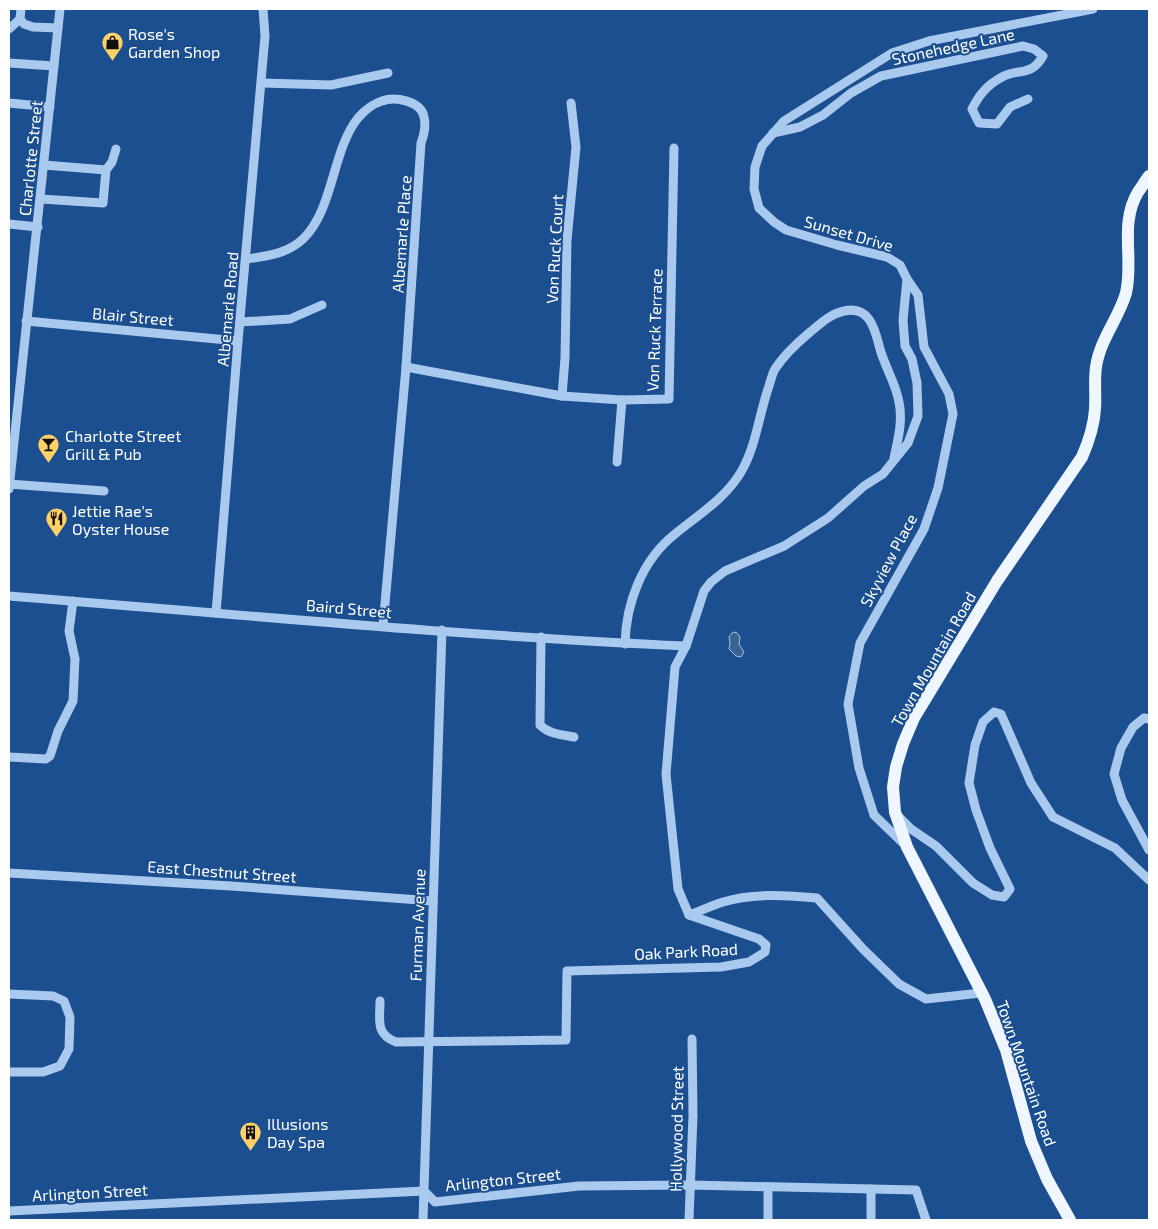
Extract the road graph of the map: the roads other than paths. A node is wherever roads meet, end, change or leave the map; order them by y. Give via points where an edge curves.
1 (21, 9) edge
2 (60, 9) edge
3 (263, 9) edge
4 (1093, 9) edge
5 (20, 19) junction
6 (58, 28) junction
7 (9, 29) edge
8 (9, 63) edge
9 (54, 66) junction
10 (388, 73) dead end
11 (262, 83) junction
12 (1028, 99) dead end
13 (9, 103) edge
14 (571, 103) dead end
15 (50, 107) junction
16 (773, 133) junction
17 (674, 148) dead end
18 (116, 149) dead end
19 (44, 165) junction
20 (106, 170) junction
21 (1149, 176) edge
22 (41, 199) junction
23 (9, 224) edge
24 (38, 227) junction
25 (246, 259) junction
26 (906, 279) junction
27 (322, 305) dead end
28 (26, 321) junction
29 (240, 322) junction
30 (238, 341) junction
31 (406, 367) junction
32 (562, 396) junction
33 (622, 400) junction
34 (894, 460) junction
35 (617, 462) dead end
36 (9, 484) edge
37 (9, 490) edge
38 (104, 491) dead end
39 (9, 596) edge
40 (72, 601) junction
41 (216, 613) junction
42 (384, 626) junction
43 (442, 630) junction
44 (541, 637) junction
45 (625, 644) junction
46 (686, 646) junction
47 (1149, 719) edge
48 (574, 737) dead end
49 (9, 757) edge
50 (895, 813) junction
51 (907, 847) junction
52 (1149, 850) edge
53 (9, 874) edge
54 (1149, 880) edge
55 (433, 901) junction
56 (689, 915) junction
57 (981, 993) junction
58 (9, 994) edge
59 (380, 1001) dead end
60 (692, 1039) dead end
61 (429, 1042) junction
62 (9, 1072) edge
63 (690, 1185) junction
64 (768, 1186) junction
65 (870, 1189) junction
66 (424, 1190) junction
67 (11, 1214) edge
68 (423, 1220) edge
69 (689, 1220) edge
70 (768, 1220) edge
71 (871, 1220) edge
72 (926, 1220) edge
73 (1070, 1220) edge

1 - 5 street
2 - 6 street, Charlotte Street
3 - 11 street, Albemarle Road
4 - 16 street, Sunset Drive via 929,41 892,53 784,121
5 - 6 street via 33,27
5 - 7 street
6 - 9 street, Charlotte Street
8 - 9 street
9 - 15 street, Charlotte Street
10 - 11 street via 331,86
11 - 25 street, Albemarle Road
12 - 16 street, Stonehedge Lane via 1010,107 997,124 979,123 972,109 981,92 1003,76 1038,66 1043,56 1023,46 881,76 800,127
13 - 15 street
14 - 32 street, Von Ruck Court via 576,146 567,240
15 - 19 street, Charlotte Street
16 - 26 street, Sunset Drive via 762,146 754,167 754,188 759,208 786,230 887,257 900,265
17 - 33 street, Von Ruck Terrace via 669,399
18 - 20 street
19 - 20 street
19 - 22 street, Charlotte Street
20 - 22 street via 103,203
21 - 50 main road, Town Mountain Road via 1134,200 1128,220 1126,294 1105,336 1096,368 1096,408 1090,438 1082,457 997,581 914,718 896,767 893,786
22 - 24 street, Charlotte Street
23 - 24 street
24 - 28 street, Charlotte Street
25 - 29 street, Albemarle Road
25 - 31 street, Albemarle Place via 287,251 303,239 323,205 350,130 369,107 383,100 412,103 424,116 424,133
26 - 34 street via 905,346 918,383 918,416 908,443
26 - 51 street, Skyview Place via 918,295 924,348 949,394 953,414 938,488 924,528 860,643 848,704 858,768 874,815
27 - 29 street via 290,319
28 - 30 street, Blair Street
28 - 36 street, Charlotte Street
29 - 30 street, Albemarle Road
30 - 41 street, Albemarle Road
31 - 32 street, Von Ruck Terrace
31 - 42 street, Albemarle Place
32 - 33 street, Von Ruck Terrace
33 - 35 street
34 - 45 street via 899,402 872,322 856,311 836,313 807,335 774,370 752,444 741,472 729,488 657,550 646,566 632,599
34 - 46 street via 883,474 828,518 784,546 725,571 711,582 704,591
36 - 37 street, Charlotte Street
36 - 38 street
39 - 40 street, Baird Street
40 - 41 street, Baird Street
40 - 49 street via 69,631 75,659 72,702 50,756 46,759
41 - 42 street, Baird Street
42 - 43 street, Baird Street
43 - 44 street, Baird Street
43 - 55 street, Furman Avenue
44 - 45 street, Baird Street
44 - 48 street via 540,725 555,734
45 - 46 street, Baird Street
46 - 56 street via 675,667 666,774 678,889
47 - 52 street via 1144,718 1133,727 1121,748 1114,774 1122,800
50 - 51 main road, Town Mountain Road
50 - 54 street via 973,882 992,896 1004,897 1010,889 990,848 969,783 975,744 983,722 994,712 1001,714 1031,783 1053,817 1115,848
51 - 57 main road, Town Mountain Road
53 - 55 street, East Chestnut Street
55 - 61 street, Furman Avenue
56 - 57 street via 724,902 756,897 780,894 817,898 899,984 926,999
56 - 61 street, Oak Park Road via 759,939 766,946 765,952 749,962 721,967 567,971 566,1040
57 - 73 main road, Town Mountain Road via 1006,1050 1031,1141
58 - 62 street via 53,996 64,1001 70,1017 69,1049 60,1066 43,1072
59 - 61 street via 380,1029 386,1039
60 - 63 street, Hollywood Street
61 - 66 street, Furman Avenue
63 - 64 street, Arlington Street
63 - 66 street, Arlington Street via 578,1186 434,1202
63 - 69 street, Hollywood Street
64 - 65 street, Arlington Street
64 - 70 street
65 - 71 street
65 - 72 street, Arlington Street via 916,1190
66 - 67 street, Arlington Street
66 - 68 street, Furman Avenue

